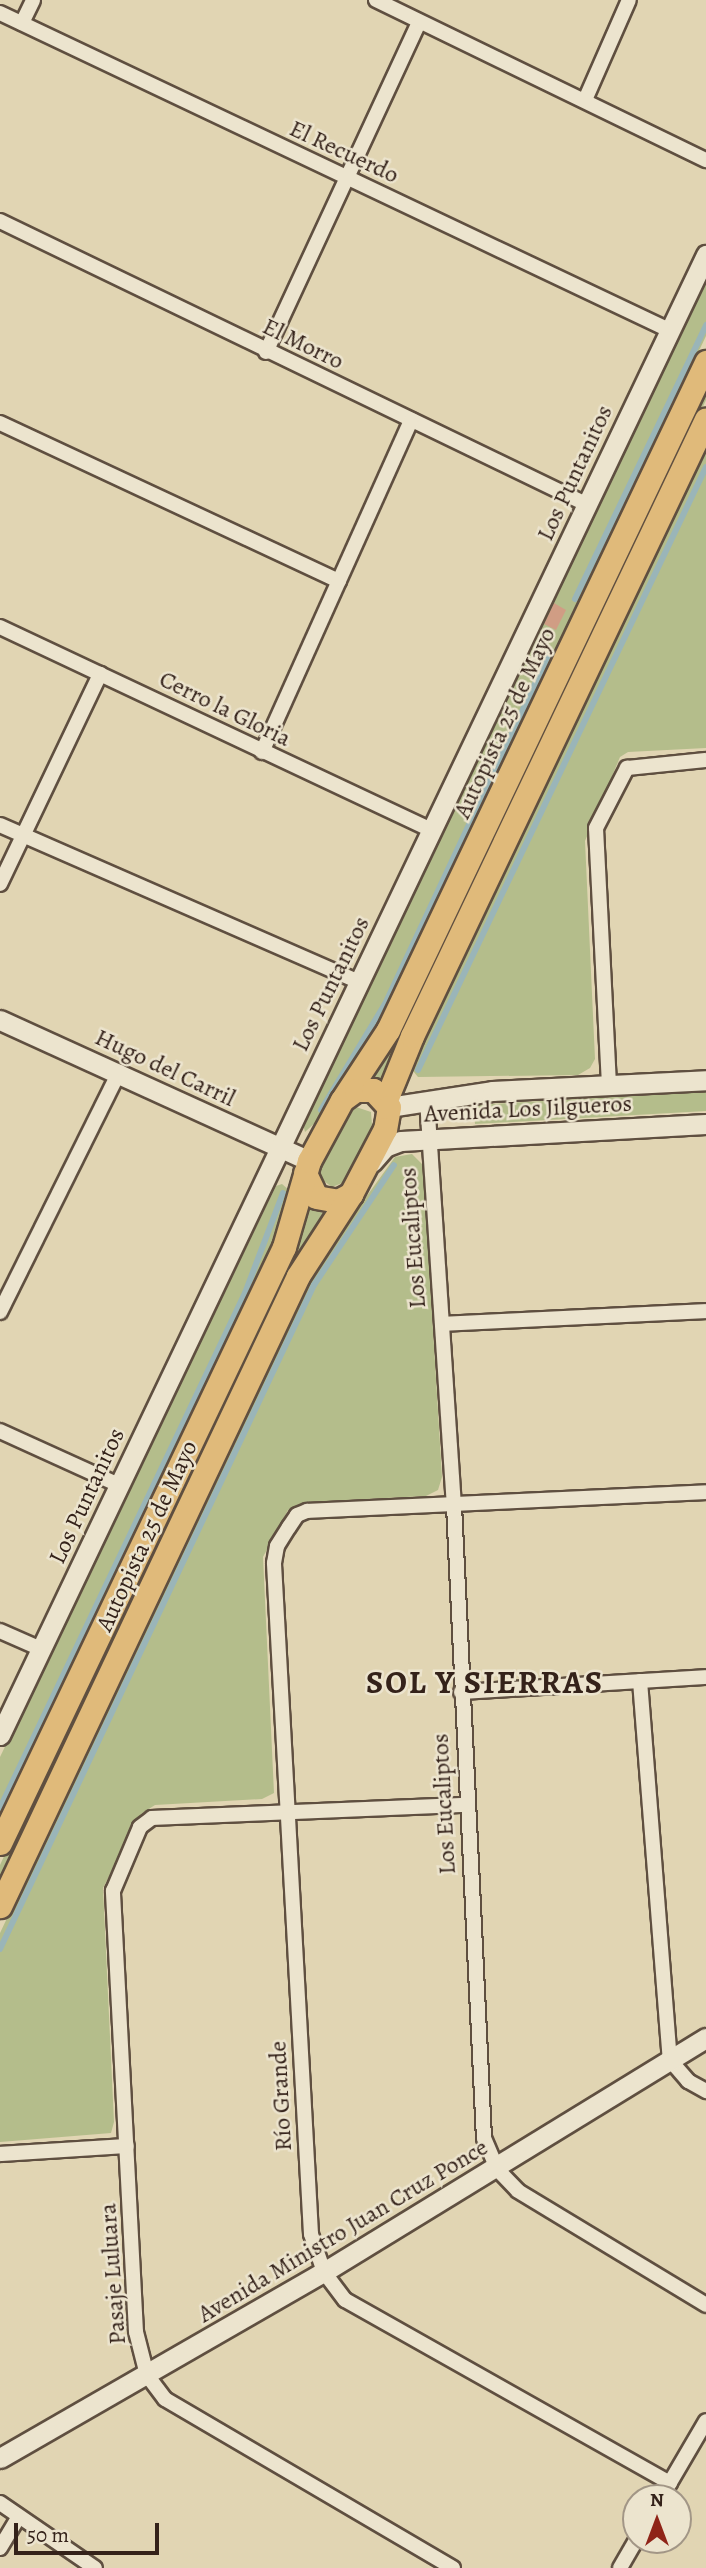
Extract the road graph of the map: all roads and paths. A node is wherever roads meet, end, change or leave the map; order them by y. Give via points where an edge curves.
1 (33, 0) edge
2 (376, 0) edge
3 (629, 0) edge
4 (0, 13) edge
5 (22, 23) junction
6 (419, 23) junction
7 (585, 100) junction
8 (706, 160) edge
9 (345, 178) junction
10 (0, 221) edge
11 (706, 254) edge
12 (669, 330) junction
13 (266, 352) junction
14 (706, 362) edge
15 (706, 419) edge
16 (411, 420) junction
17 (0, 423) edge
18 (588, 505) junction
19 (339, 581) junction
20 (0, 627) edge
21 (100, 674) junction
22 (261, 752) junction
23 (706, 760) edge
24 (0, 825) edge
25 (432, 830) junction
26 (23, 835) junction
27 (0, 884) edge
28 (360, 982) junction
29 (0, 1020) edge
30 (119, 1072) junction
31 (706, 1080) edge
32 (609, 1085) junction
33 (342, 1100) junction
34 (427, 1100) junction
35 (388, 1104) junction
36 (706, 1124) edge
37 (429, 1138) junction
38 (279, 1149) junction
39 (307, 1167) junction
40 (365, 1171) junction
41 (351, 1194) junction
42 (706, 1311) edge
43 (0, 1312) edge
44 (442, 1324) junction
45 (0, 1431) edge
46 (119, 1485) junction
47 (706, 1492) edge
48 (454, 1505) junction
49 (0, 1631) edge
50 (41, 1649) junction
51 (706, 1677) edge
52 (640, 1681) junction
53 (461, 1692) junction
54 (0, 1735) edge
55 (466, 1805) junction
56 (289, 1811) junction
57 (0, 1843) edge
58 (0, 1906) edge
59 (706, 2039) edge
60 (670, 2060) junction
61 (706, 2091) edge
62 (127, 2146) junction
63 (0, 2154) edge
64 (496, 2169) junction
65 (324, 2272) junction
66 (706, 2305) edge
67 (147, 2375) junction
68 (706, 2421) edge
69 (0, 2458) edge
70 (670, 2483) joint
71 (0, 2503) edge
72 (18, 2518) junction
73 (0, 2548) edge
74 (95, 2568) edge
75 (453, 2568) edge

1 - 5 street
2 - 6 street
3 - 7 street
4 - 5 street, El Recuerdo
5 - 9 street, El Recuerdo
6 - 7 street
6 - 9 street
7 - 8 street
9 - 12 street, El Recuerdo
9 - 13 street
10 - 13 street, El Morro
11 - 12 street, Los Puntanitos
12 - 18 street, Los Puntanitos
13 - 16 street, El Morro
14 - 33 main road, Autopista 25 de Mayo via 388,1030
15 - 35 main road, Autopista 25 de Mayo via 412,1036
16 - 18 street, El Morro
16 - 19 street
17 - 19 street
18 - 25 street, Los Puntanitos
19 - 22 street
20 - 21 street, Cerro la Gloria
21 - 22 street, Cerro la Gloria
21 - 26 street
22 - 25 street, Cerro la Gloria
23 - 32 street via 627,768 596,828
24 - 26 street
25 - 28 street, Los Puntanitos
26 - 27 street
26 - 28 street
28 - 38 street, Los Puntanitos
29 - 30 street, Hugo del Carril
30 - 38 street, Hugo del Carril
30 - 43 street
31 - 32 street, Avenida Los Jilgueros
32 - 34 street, Avenida Los Jilgueros via 492,1091
33 - 35 main road via 364,1088
33 - 39 main road, Autopista 25 de Mayo
34 - 35 street, Avenida Los Jilgueros
34 - 37 street, Los Eucaliptos
35 - 40 main road, Autopista 25 de Mayo via 385,1129
36 - 37 street, Avenida Los Jilgueros
37 - 40 street, Avenida Los Jilgueros via 392,1143
37 - 44 street, Los Eucaliptos
38 - 39 street, Hugo del Carril
38 - 46 street, Los Puntanitos
39 - 41 main road via 316,1197 338,1201
39 - 57 main road, Autopista 25 de Mayo via 284,1247
40 - 41 main road, Autopista 25 de Mayo
41 - 58 main road, Autopista 25 de Mayo via 299,1276
42 - 44 street
44 - 48 street, Los Eucaliptos
45 - 46 street
46 - 50 street, Los Puntanitos
47 - 48 street
48 - 53 street, Los Eucaliptos
48 - 56 street, Río Grande via 297,1515 277,1546 274,1563
49 - 50 street
50 - 54 street, Los Puntanitos
51 - 52 street
52 - 53 street
52 - 60 street
53 - 55 street, Los Eucaliptos
55 - 56 street
55 - 64 street, Los Eucaliptos via 484,2138
56 - 62 street, Pasaje Luluara via 152,1818 140,1826 113,1891
56 - 65 street, Río Grande via 312,2234
59 - 60 street, Avenida Ministro Juan Cruz Ponce
60 - 61 street via 688,2081
60 - 64 street, Avenida Ministro Juan Cruz Ponce
62 - 63 street
62 - 67 street, Pasaje Luluara via 136,2332
64 - 65 street, Avenida Ministro Juan Cruz Ponce
64 - 66 street, Los Eucaliptos via 518,2191
65 - 67 street, Avenida Ministro Juan Cruz Ponce
65 - 70 street, Río Grande via 345,2300
67 - 69 street, Avenida Ministro Juan Cruz Ponce
67 - 75 street, Pasaje Luluara via 165,2399
68 - 70 street
71 - 72 street
72 - 73 street
72 - 74 street

